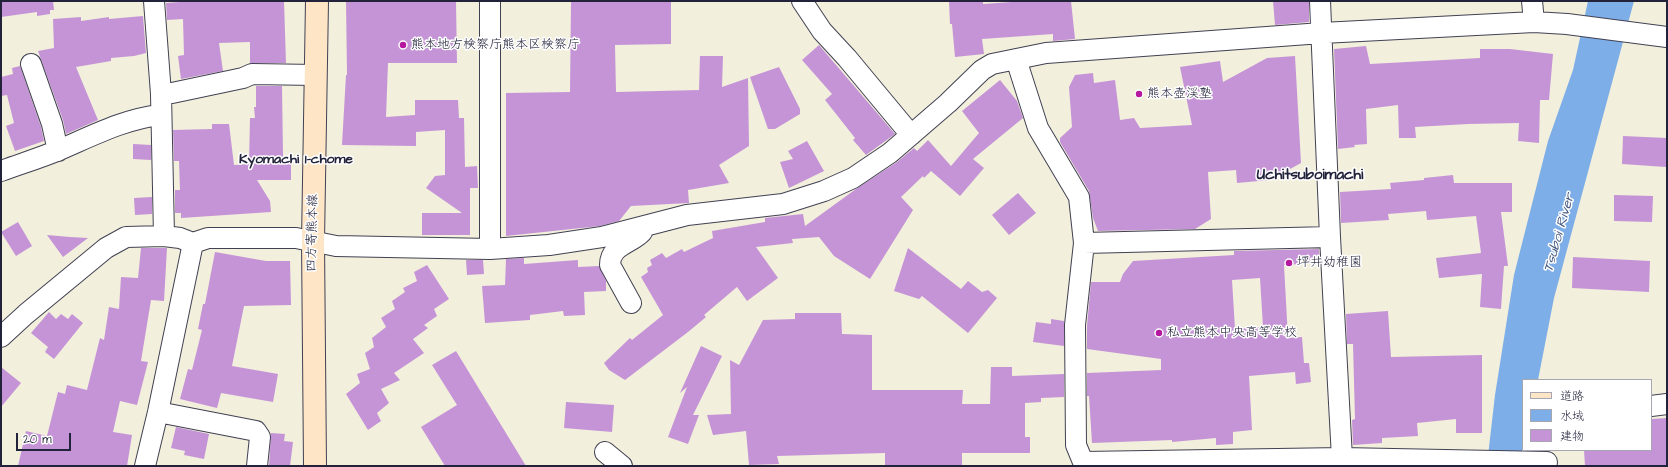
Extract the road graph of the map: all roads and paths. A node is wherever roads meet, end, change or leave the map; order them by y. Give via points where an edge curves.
1 (154, 1) edge
2 (317, 1) edge
3 (490, 1) edge
4 (802, 1) edge
5 (1320, 1) edge
6 (1532, 1) edge
7 (1534, 22) junction
8 (1322, 33) junction
9 (1667, 37) edge
10 (1016, 59) junction
11 (30, 64) dead end
12 (316, 75) junction
13 (161, 94) junction
14 (160, 115) junction
15 (911, 136) junction
16 (58, 151) junction
17 (1, 171) edge
18 (640, 227) junction
19 (164, 236) junction
20 (1330, 237) junction
21 (313, 242) junction
22 (193, 243) junction
23 (1084, 243) junction
24 (490, 248) junction
25 (631, 303) dead end
26 (1, 338) edge
27 (1667, 404) edge
28 (1652, 406) edge
29 (158, 412) junction
30 (605, 452) dead end
31 (1342, 458) junction
32 (1545, 460) edge
33 (1198, 463) edge
34 (145, 466) edge
35 (257, 466) edge
36 (315, 466) edge
37 (622, 466) edge

1 - 13 street
2 - 12 main road, 四方寄熊本線
3 - 24 street
4 - 15 street via 822,31
5 - 8 street
6 - 7 street
7 - 8 street
7 - 9 street
8 - 10 street via 1046,53
8 - 20 street
10 - 15 street via 992,64 982,70
10 - 23 street via 1038,128 1079,197
11 - 16 street via 52,124
12 - 13 street via 252,74
12 - 21 main road, 四方寄熊本線
13 - 14 street
14 - 16 street via 145,116 116,125
14 - 19 street
15 - 18 street via 853,178 824,191 783,204 687,215
16 - 17 street
18 - 24 street via 602,237 548,245
18 - 25 street via 642,233 615,250 610,259 610,265
19 - 22 street
19 - 26 street via 126,236 117,241 26,314
20 - 23 street
20 - 31 street
21 - 22 street via 296,238 208,238
21 - 24 street via 336,246
21 - 36 main road, 四方寄熊本線
22 - 29 street
23 - 33 street via 1075,325 1076,445 1083,462
27 - 28 street
29 - 34 street
29 - 35 street via 256,431 260,437
30 - 37 street
31 - 32 street
31 - 33 street

